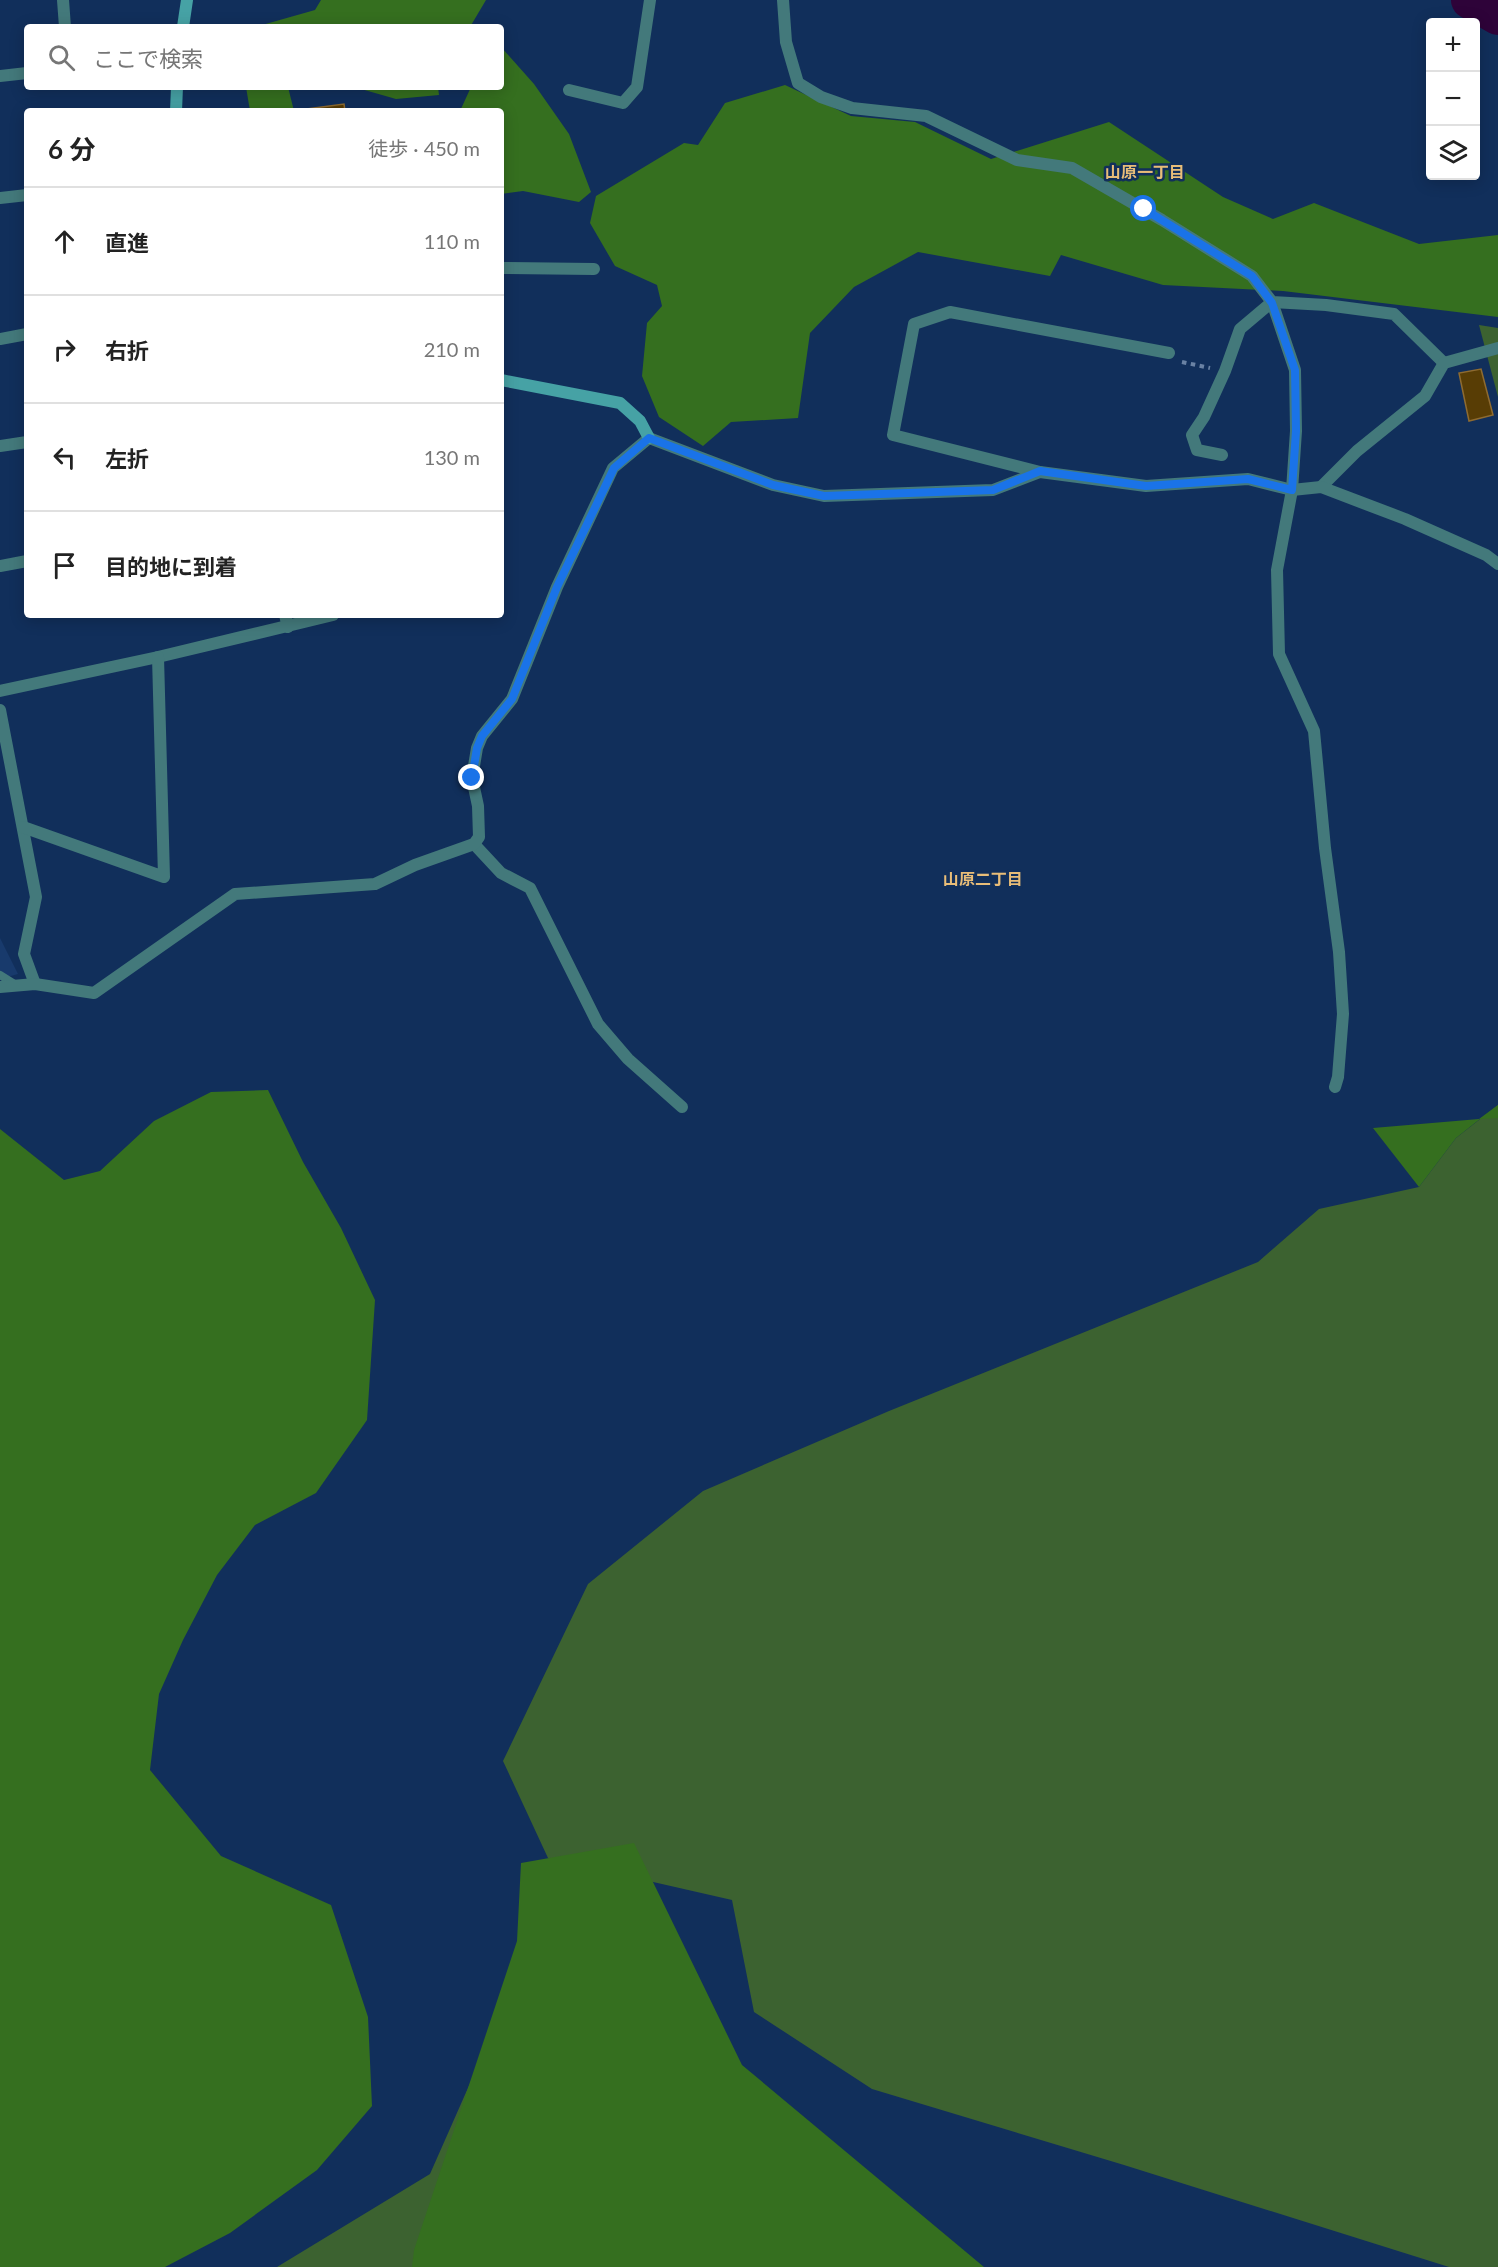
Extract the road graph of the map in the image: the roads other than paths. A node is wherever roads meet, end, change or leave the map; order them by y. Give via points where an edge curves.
1 (63, 0) edge
2 (187, 0) edge
3 (650, 0) edge
4 (783, 0) edge
5 (65, 24) edge
6 (183, 24) edge
7 (24, 73) edge
8 (0, 76) edge
9 (177, 90) edge
10 (569, 90) dead end
11 (176, 108) edge
12 (24, 195) edge
13 (0, 198) edge
14 (504, 268) edge
15 (594, 268) dead end
16 (1272, 303) junction
17 (24, 335) edge
18 (0, 339) edge
19 (1498, 348) edge
20 (1169, 353) road end
21 (1444, 363) junction
22 (504, 381) edge
23 (649, 438) junction
24 (24, 442) edge
25 (0, 446) edge
26 (1222, 455) dead end
27 (1040, 471) junction
28 (1321, 486) junction
29 (1292, 490) junction
30 (24, 562) edge
31 (1498, 564) edge
32 (0, 566) edge
33 (310, 618) edge
34 (287, 621) edge
35 (158, 657) junction
36 (0, 691) edge
37 (0, 710) edge
38 (23, 827) junction
39 (474, 844) junction
40 (0, 975) edge
41 (35, 984) junction
42 (16, 985) junction
43 (0, 987) edge
44 (1335, 1087) dead end
45 (682, 1107) dead end

1 - 5 street
2 - 6 street
3 - 10 street via 637,87 623,103
4 - 16 street via 786,42 798,83 821,97 852,108 926,116 1017,160 1072,168 1252,276
7 - 8 street
9 - 11 street
12 - 13 street
14 - 15 street
16 - 21 street via 1394,314
16 - 26 street via 1240,329 1225,371 1192,435 1197,450
16 - 29 street via 1295,370
17 - 18 street
19 - 21 street
20 - 27 street via 950,312 914,324 893,435
21 - 28 street via 1425,396
22 - 23 street via 620,403 640,421
23 - 27 street via 773,485 824,496 993,490
23 - 39 street via 614,468 557,587 512,699 482,736 472,778 479,837
24 - 25 street
27 - 29 street via 1146,486 1248,479
28 - 29 street
28 - 31 street via 1406,519
29 - 44 street via 1277,570 1279,654 1314,731 1343,1004
30 - 32 street
33 - 34 street
34 - 35 street
35 - 36 street
35 - 38 street via 164,877
37 - 38 street
38 - 41 street via 36,897 24,954
39 - 41 street via 415,864 375,884 234,894 93,993
39 - 45 street via 501,873 530,888 598,1024 628,1059
40 - 42 lane
41 - 42 street
42 - 43 street

